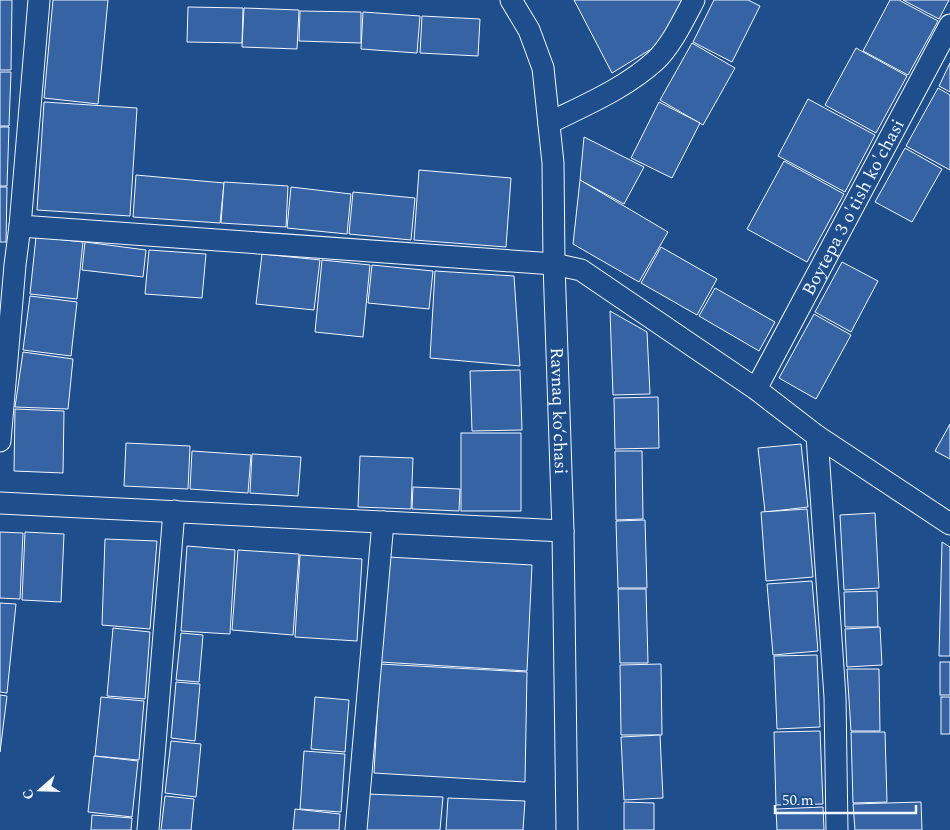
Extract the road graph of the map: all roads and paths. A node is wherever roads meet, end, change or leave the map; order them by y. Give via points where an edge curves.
1 (39, 0) edge
2 (511, 0) edge
3 (694, 0) edge
4 (950, 25) edge
5 (548, 123) junction
6 (20, 226) junction
7 (554, 264) junction
8 (8, 265) edge
9 (756, 389) junction
10 (817, 436) junction
11 (0, 441) edge
12 (0, 502) edge
13 (174, 511) junction
14 (383, 522) junction
15 (950, 524) edge
16 (563, 531) junction
17 (148, 830) edge
18 (356, 830) edge
19 (567, 830) edge
20 (838, 830) edge

1 - 6 street
2 - 5 street, Ravnaq ko‘chasi via 529,30 543,68
3 - 5 street via 673,39 656,61 624,85
4 - 9 street, Boytepa 3 o'tish ko'chasi
5 - 7 street, Ravnaq ko‘chasi via 553,163
6 - 7 street
6 - 8 street
7 - 9 street via 580,270
7 - 16 street, Ravnaq ko‘chasi
8 - 11 street
9 - 10 street
10 - 15 street
10 - 20 street via 835,697
12 - 13 street
13 - 14 street
13 - 17 street
14 - 16 street
14 - 18 street
16 - 19 street, Ravnaq ko‘chasi

